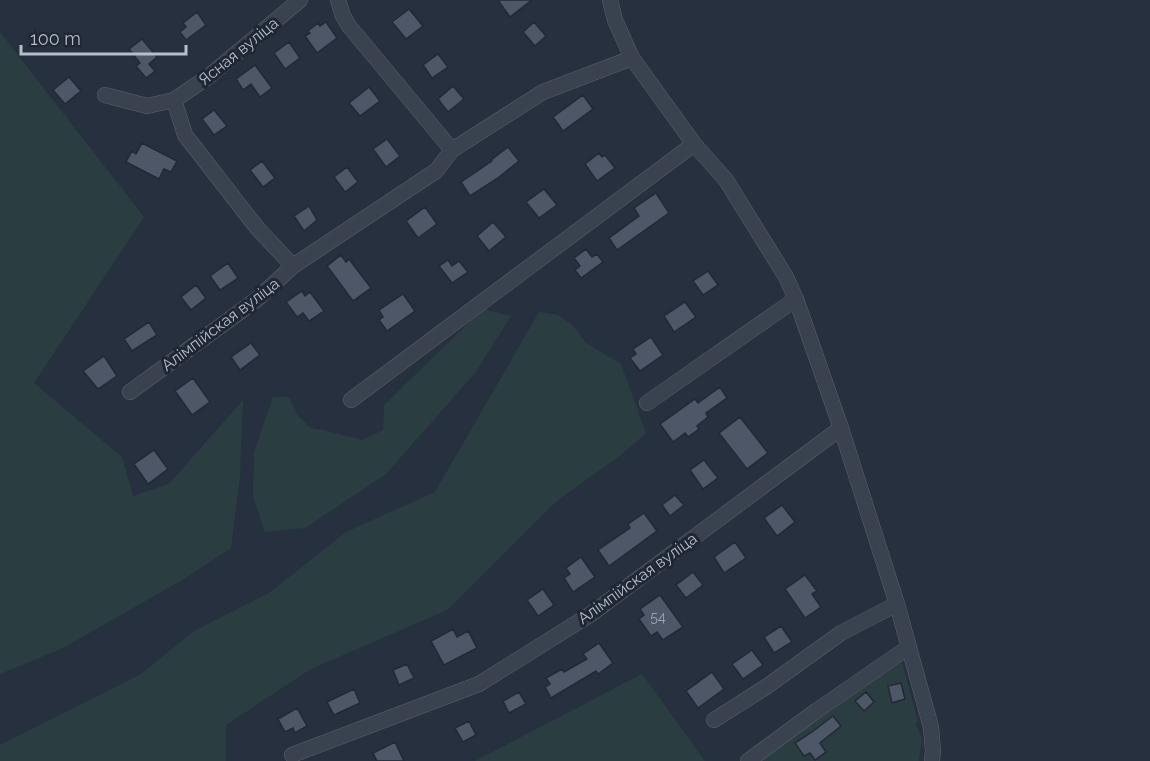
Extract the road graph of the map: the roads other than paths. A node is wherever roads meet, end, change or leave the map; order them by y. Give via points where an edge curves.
1 (300, 0) edge
2 (338, 0) edge
3 (610, 0) edge
4 (632, 58) junction
5 (105, 95) dead end
6 (174, 100) junction
7 (694, 144) junction
8 (452, 150) junction
9 (293, 266) junction
10 (796, 299) junction
11 (130, 392) dead end
12 (351, 400) dead end
13 (647, 403) dead end
14 (841, 428) junction
15 (897, 604) junction
16 (909, 647) junction
17 (714, 720) dead end
18 (292, 755) dead end
19 (748, 761) edge
20 (932, 761) edge

1 - 6 street, Ясная вуліца via 208,77
2 - 8 street via 349,26
3 - 4 street
4 - 7 street
4 - 8 street, Алімпійская вуліца via 543,92
5 - 6 street via 147,106
6 - 9 street via 185,135 258,229
7 - 10 street via 726,180
7 - 12 street
8 - 9 street, Алімпійская вуліца via 436,171
9 - 11 street, Алімпійская вуліца via 256,300
10 - 13 street
10 - 14 street
14 - 15 street
14 - 18 street, Алімпійская вуліца via 591,614 479,684
15 - 16 street
15 - 17 street via 841,633
16 - 19 street
16 - 20 street via 931,727

